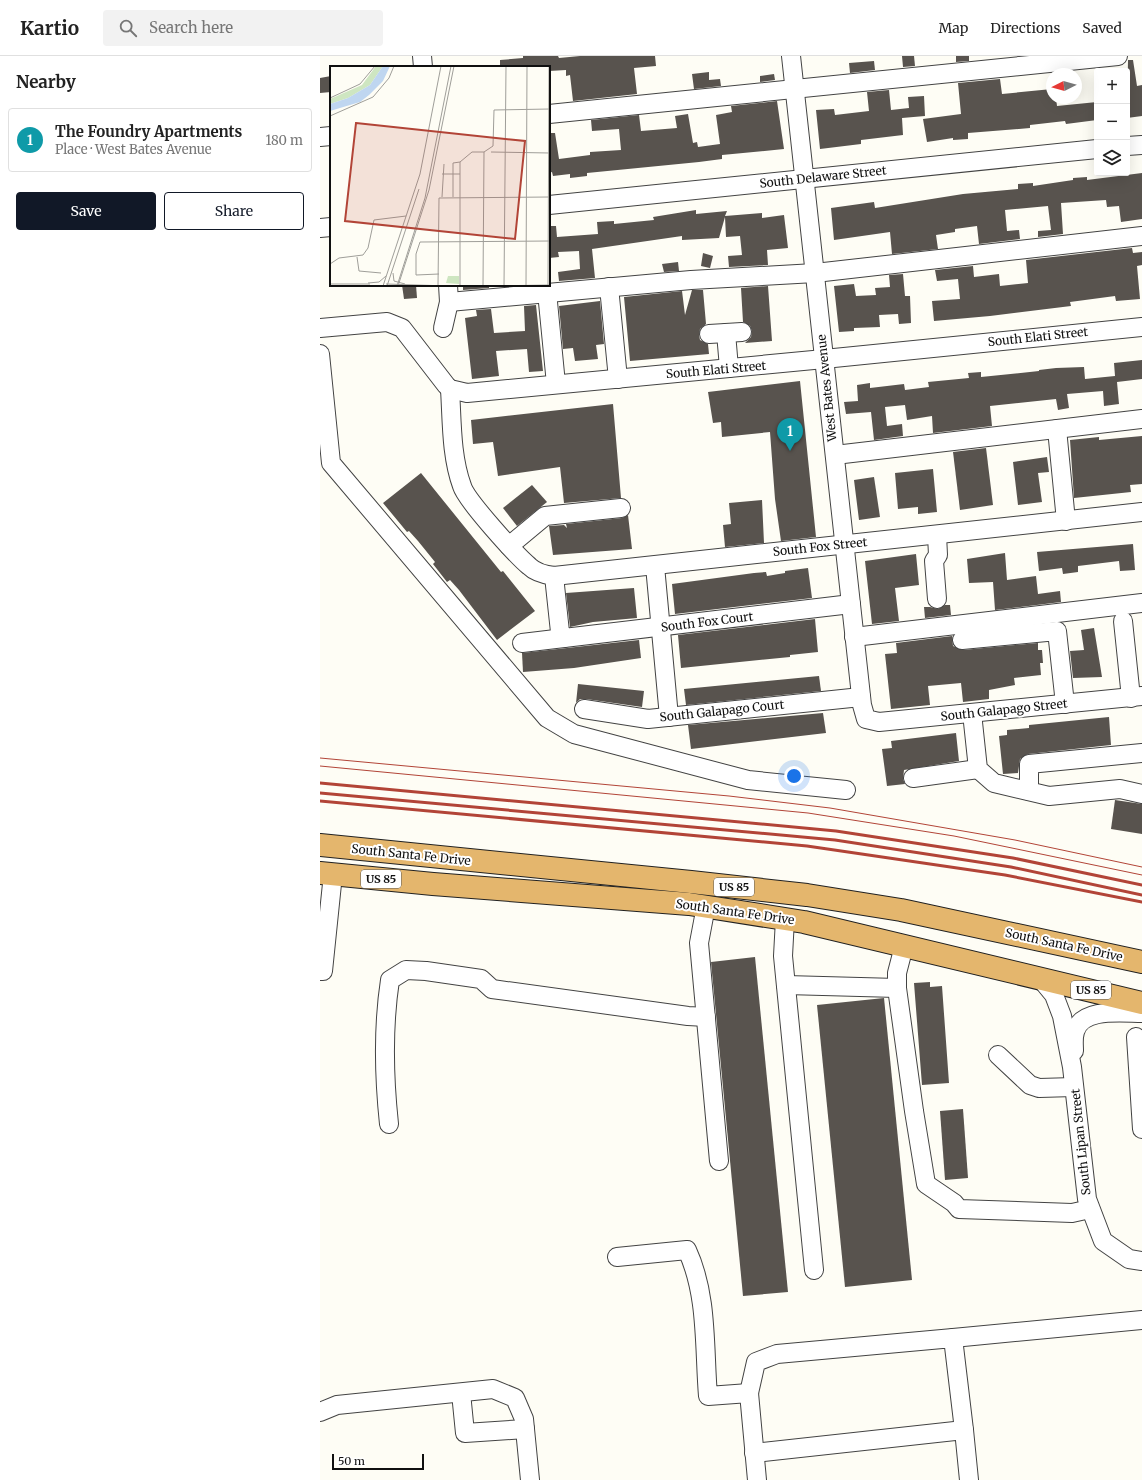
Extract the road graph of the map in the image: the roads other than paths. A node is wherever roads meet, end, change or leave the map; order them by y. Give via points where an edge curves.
1 (422, 56) edge
2 (791, 56) edge
3 (1118, 56) edge
4 (423, 66) edge
5 (794, 88) junction
6 (550, 114) edge
7 (330, 136) edge
8 (320, 137) edge
9 (1142, 145) edge
10 (1130, 146) edge
11 (1094, 149) edge
12 (804, 179) junction
13 (550, 205) edge
14 (330, 226) edge
15 (320, 228) edge
16 (1142, 236) edge
17 (815, 273) junction
18 (608, 287) junction
19 (547, 292) junction
20 (449, 293) edge
21 (1142, 327) edge
22 (320, 328) edge
23 (443, 328) dead end
24 (726, 333) dead end
25 (320, 354) edge
26 (824, 360) junction
27 (729, 368) junction
28 (618, 379) junction
29 (556, 384) junction
30 (450, 389) junction
31 (1142, 419) edge
32 (1057, 429) junction
33 (834, 455) junction
34 (621, 508) dead end
35 (1142, 512) edge
36 (1066, 521) junction
37 (936, 535) junction
38 (844, 545) junction
39 (509, 546) junction
40 (655, 566) junction
41 (554, 576) junction
42 (937, 599) dead end
43 (1142, 603) edge
44 (851, 604) junction
45 (1123, 621) dead end
46 (661, 628) junction
47 (854, 637) junction
48 (564, 638) junction
49 (962, 640) dead end
50 (522, 643) dead end
51 (861, 696) junction
52 (1136, 697) edge
53 (1065, 704) junction
54 (584, 709) dead end
55 (972, 713) junction
56 (669, 717) junction
57 (866, 719) joint
58 (1142, 753) edge
59 (978, 769) junction
60 (913, 778) dead end
61 (846, 790) dead end
62 (1029, 791) junction
63 (1142, 794) edge
64 (320, 845) edge
65 (326, 874) edge
66 (706, 906) junction
67 (324, 916) edge
68 (785, 919) junction
69 (904, 946) junction
70 (1142, 962) edge
71 (320, 971) edge
72 (1040, 978) junction
73 (786, 985) junction
74 (896, 988) junction
75 (1142, 1003) edge
76 (1142, 1013) edge
77 (706, 1017) junction
78 (1136, 1037) dead end
79 (998, 1055) dead end
80 (1072, 1067) junction
81 (1074, 1087) junction
82 (1142, 1119) edge
83 (389, 1124) dead end
84 (720, 1161) dead end
85 (1090, 1209) junction
86 (617, 1257) dead end
87 (1142, 1261) edge
88 (814, 1270) dead end
89 (1142, 1320) edge
90 (953, 1338) junction
91 (461, 1393) junction
92 (749, 1393) junction
93 (320, 1412) edge
94 (525, 1428) junction
95 (964, 1430) junction
96 (754, 1453) junction
97 (530, 1480) edge
98 (757, 1480) edge
99 (969, 1480) edge

1 - 4 street
2 - 5 street, West Bates Avenue
3 - 5 street
5 - 6 street
5 - 12 street, West Bates Avenue
7 - 8 street
9 - 10 street
11 - 12 street, South Delaware Street
12 - 13 street, South Delaware Street
12 - 17 street, West Bates Avenue
14 - 15 street
16 - 17 street
17 - 18 street
17 - 26 street, West Bates Avenue
18 - 19 street
18 - 28 street
19 - 20 street
19 - 29 street
20 - 23 street
21 - 26 street, South Elati Street
22 - 30 street via 387,322 402,328
24 - 27 street
25 - 61 street via 331,463 547,718 574,734 748,780
26 - 27 street, South Elati Street
26 - 33 street, West Bates Avenue
27 - 28 street, South Elati Street
28 - 29 street, South Elati Street
29 - 30 street, South Elati Street via 467,393
30 - 39 street, South Fox Street via 456,470 462,488
31 - 32 street
32 - 33 street
32 - 36 street
33 - 38 street, West Bates Avenue
34 - 39 street via 545,516
35 - 36 street, South Fox Street
36 - 37 street, South Fox Street
37 - 38 street, South Fox Street
37 - 42 street via 938,555 934,561
38 - 40 street, South Fox Street
38 - 44 street, West Bates Avenue
39 - 41 street, South Fox Street via 529,567
40 - 41 street, South Fox Street
40 - 46 street
41 - 48 street via 560,632
43 - 47 street
44 - 46 street, South Fox Court
44 - 47 street, West Bates Avenue
45 - 52 street
46 - 48 street, South Fox Court
46 - 56 street
47 - 51 street, West Bates Avenue
48 - 50 street, South Fox Court
49 - 53 street via 1057,631
51 - 56 street, South Galapago Court
51 - 57 street, West Bates Avenue
52 - 53 street, South Galapago Street
53 - 55 street, South Galapago Street
54 - 56 street, South Galapago Court via 648,719
55 - 57 street, South Galapago Street via 879,722
55 - 59 street
58 - 62 street via 1029,764
59 - 60 street
59 - 62 street via 994,783
62 - 63 street via 1049,796 1120,789
64 - 70 highway, South Santa Fe Drive / US 85 via 808,895 901,910
65 - 66 highway, South Santa Fe Drive / US 85
65 - 67 street
66 - 68 highway, South Santa Fe Drive / US 85
66 - 77 street via 699,943
67 - 71 street via 323,971
68 - 69 highway, South Santa Fe Drive / US 85
68 - 73 street via 783,956
69 - 72 highway, South Santa Fe Drive / US 85
69 - 74 street
72 - 75 highway, South Santa Fe Drive / US 85
72 - 80 street, South Lipan Street via 1054,995 1062,1016
73 - 74 street
73 - 88 street
74 - 85 street via 926,1184 959,1209 1072,1213
76 - 80 street, South Lipan Street via 1107,1012 1085,1017 1075,1031
77 - 83 street via 492,989 481,979 406,970 390,980 385,1010
77 - 84 street
78 - 82 street
79 - 81 street via 1030,1085 1039,1088
80 - 81 street, South Lipan Street
81 - 85 street, South Lipan Street
85 - 87 street, South Lipan Street via 1103,1241 1129,1259
86 - 92 street via 687,1250 694,1266 701,1296 708,1396
89 - 90 street
90 - 92 street via 777,1354 756,1362
90 - 95 street
91 - 93 street via 337,1405
91 - 94 street via 493,1389 515,1398 524,1418
91 - 94 street via 465,1433
92 - 96 street
94 - 97 street
95 - 96 street
95 - 99 street
96 - 98 street

